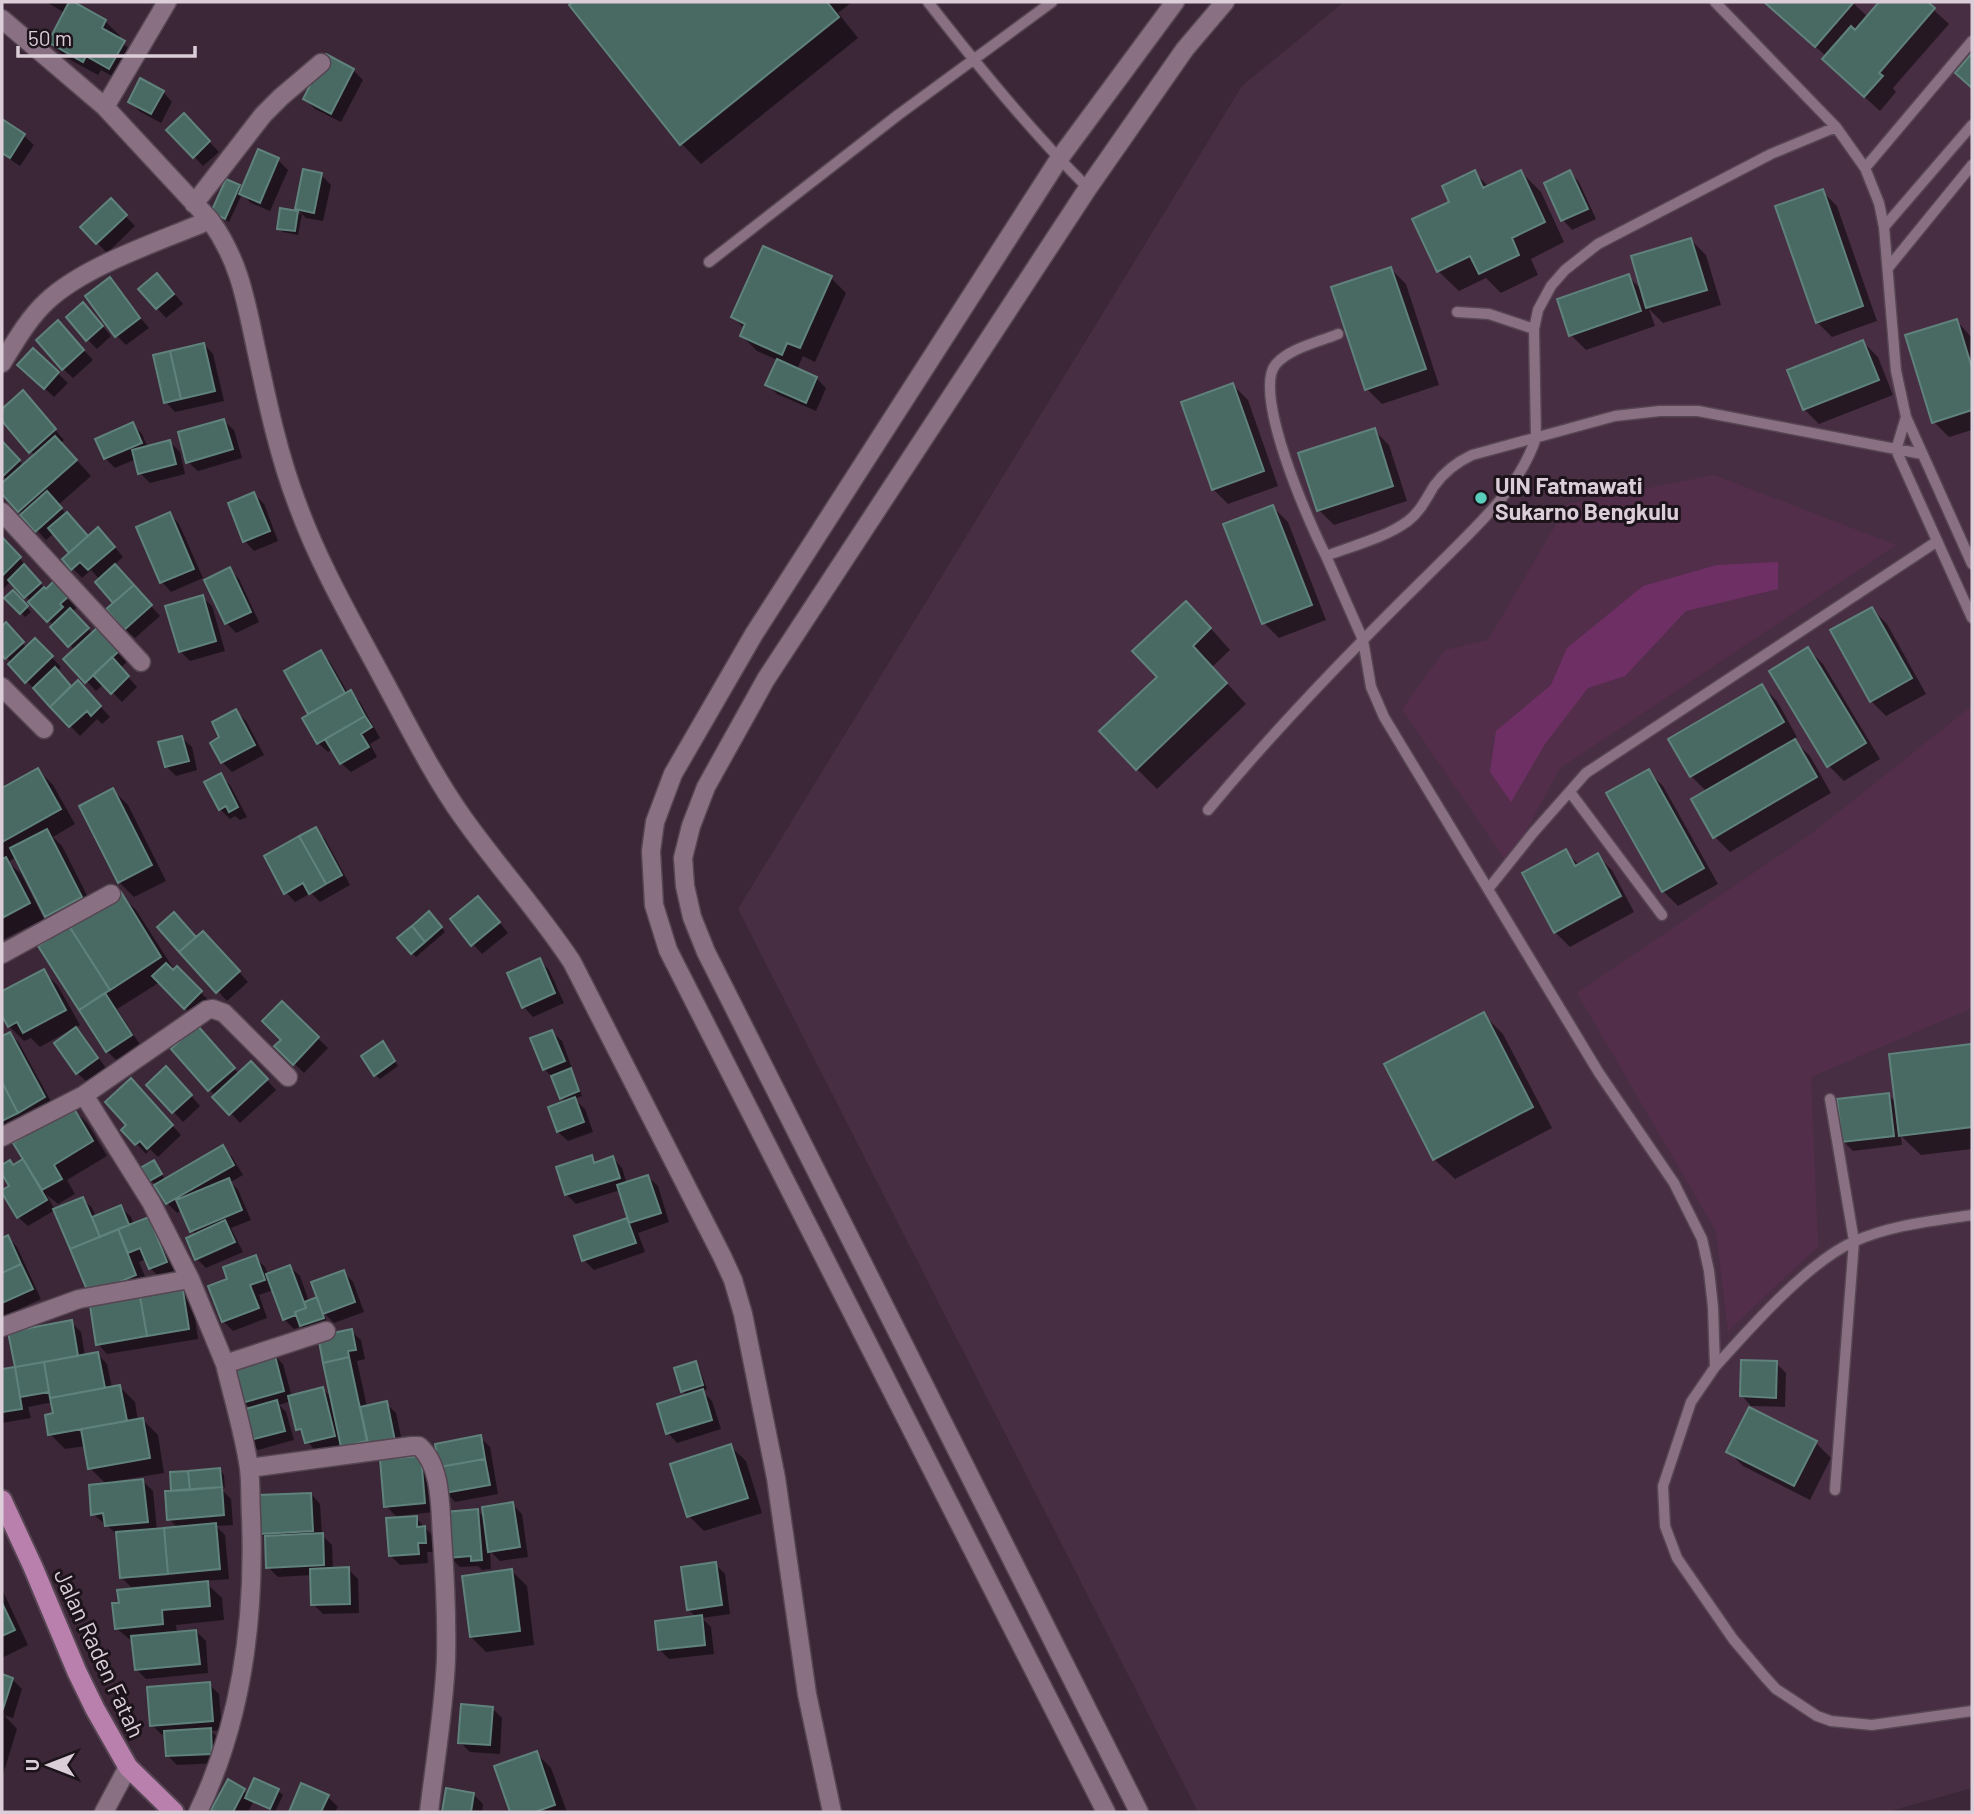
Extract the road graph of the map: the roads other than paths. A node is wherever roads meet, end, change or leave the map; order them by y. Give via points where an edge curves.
1 (167, 2) edge
2 (928, 2) edge
3 (1052, 2) edge
4 (1175, 2) edge
5 (1225, 2) edge
6 (1716, 2) edge
7 (2, 19) edge
8 (1972, 41) edge
9 (974, 60) junction
10 (321, 63) dead end
11 (105, 107) junction
12 (1972, 125) edge
13 (1836, 127) junction
14 (1059, 159) junction
15 (1972, 165) edge
16 (1865, 168) junction
17 (1088, 188) junction
18 (194, 204) junction
19 (210, 220) junction
20 (1884, 227) junction
21 (709, 262) dead end
22 (1888, 268) junction
23 (1457, 312) dead end
24 (1534, 329) junction
25 (1338, 334) dead end
26 (2, 363) edge
27 (1906, 417) junction
28 (1536, 438) junction
29 (1896, 450) junction
30 (1922, 454) junction
31 (2, 512) edge
32 (1936, 542) junction
33 (1968, 546) edge
34 (1326, 556) junction
35 (1972, 564) edge
36 (1972, 618) edge
37 (1363, 640) junction
38 (141, 662) dead end
39 (2, 687) edge
40 (44, 729) dead end
41 (1570, 792) junction
42 (1208, 810) dead end
43 (1489, 888) junction
44 (111, 894) dead end
45 (1662, 915) dead end
46 (2, 954) edge
47 (288, 1077) dead end
48 (83, 1095) junction
49 (1830, 1099) dead end
50 (2, 1137) edge
51 (1972, 1215) edge
52 (1854, 1241) junction
53 (190, 1279) junction
54 (2, 1327) edge
55 (326, 1331) dead end
56 (225, 1364) junction
57 (1715, 1367) junction
58 (249, 1468) junction
59 (1835, 1490) dead end
60 (2, 1500) edge
61 (7, 1524) edge
62 (1972, 1711) edge
63 (128, 1767) junction
64 (104, 1812) edge
65 (174, 1812) edge
66 (198, 1812) edge
67 (429, 1812) edge
68 (832, 1812) edge
69 (1106, 1812) edge
70 (1137, 1812) edge

1 - 11 street
2 - 9 lane
3 - 9 lane
4 - 14 street
5 - 17 street via 1185,49
6 - 13 lane
7 - 11 street
8 - 16 lane
9 - 14 lane
9 - 21 lane
10 - 18 street via 263,115
11 - 18 street
12 - 20 lane
13 - 16 lane
13 - 24 lane via 1771,154 1598,244 1550,286
14 - 17 lane
14 - 69 street via 754,634 673,774 655,822 651,880 653,905 668,950
15 - 22 lane
16 - 20 lane
17 - 70 street via 766,679 706,787 683,858 692,917 706,952
18 - 19 street
19 - 26 street via 64,288 34,315
19 - 68 street via 238,269 280,448 298,507 330,579 433,772 572,962 733,1280 776,1478 807,1694
20 - 22 lane
22 - 27 lane via 1896,371
23 - 24 lane via 1489,314
24 - 28 lane
25 - 34 lane via 1287,355 1274,365 1269,378 1276,432
27 - 29 lane
27 - 30 lane
28 - 29 lane via 1615,416 1698,411
28 - 34 lane via 1456,462 1407,522
28 - 37 lane via 1524,467 1492,512
29 - 30 lane
29 - 32 lane
30 - 33 lane
31 - 38 street
32 - 36 lane
32 - 41 lane via 1586,773
33 - 35 lane
34 - 37 lane
37 - 42 lane
37 - 43 lane via 1371,687 1384,717
39 - 40 street
41 - 43 lane
41 - 45 lane
43 - 57 lane via 1599,1073 1674,1183 1702,1239 1713,1307
44 - 46 street
47 - 48 street via 224,1013 213,1009
48 - 50 street
48 - 53 street via 139,1181
49 - 52 lane
51 - 52 lane via 1882,1231
52 - 57 lane via 1799,1282
52 - 59 lane
53 - 54 street via 79,1300
53 - 56 street
55 - 56 street
56 - 58 street
57 - 62 lane via 1691,1402 1674,1447 1663,1486 1665,1525 1678,1558 1733,1639 1776,1689 1831,1721 1872,1725
58 - 66 street via 251,1600 243,1661 223,1750
58 - 67 street via 412,1446 426,1453 439,1496 446,1646
60 - 61 highway, Jalan Raden Fatah
61 - 63 highway, Jalan Raden Fatah
63 - 64 street
63 - 65 highway, Jalan Raden Fatah

